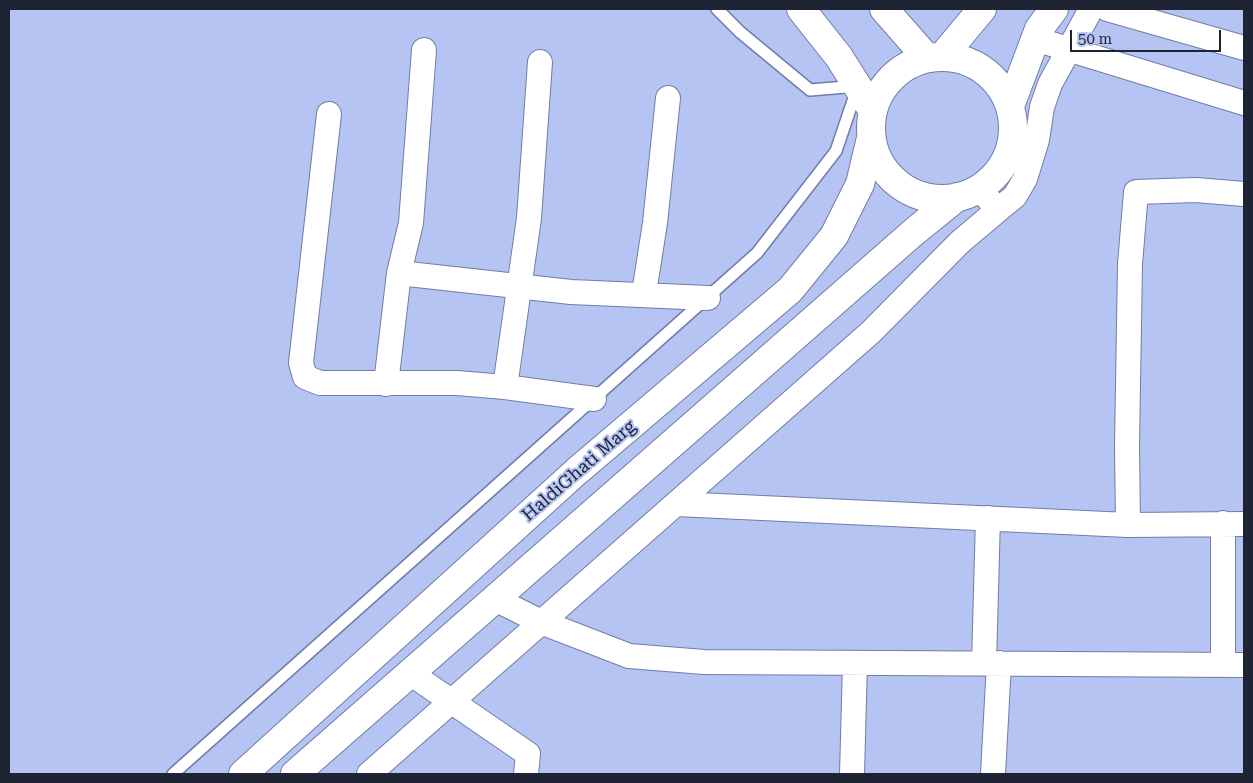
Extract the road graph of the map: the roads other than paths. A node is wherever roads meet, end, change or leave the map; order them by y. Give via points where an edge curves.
1 (717, 9) edge
2 (801, 9) edge
3 (884, 9) edge
4 (982, 9) edge
5 (1054, 9) edge
6 (1090, 9) edge
7 (1107, 9) edge
8 (1035, 39) junction
9 (1244, 48) edge
10 (1069, 49) junction
11 (424, 50) dead end
12 (935, 58) junction
13 (540, 62) dead end
14 (858, 86) junction
15 (668, 98) dead end
16 (1244, 104) edge
17 (1010, 106) junction
18 (329, 114) dead end
19 (872, 124) junction
20 (968, 193) junction
21 (1244, 194) edge
22 (998, 210) junction
23 (399, 272) junction
24 (520, 286) junction
25 (644, 293) junction
26 (708, 298) junction
27 (386, 384) junction
28 (505, 386) junction
29 (594, 399) junction
30 (676, 504) junction
31 (988, 518) junction
32 (1233, 523) edge
33 (1128, 525) junction
34 (495, 599) junction
35 (541, 622) junction
36 (855, 663) junction
37 (992, 663) junction
38 (1234, 665) edge
39 (410, 673) junction
40 (453, 701) junction
41 (376, 771) edge
42 (173, 774) edge
43 (243, 774) edge
44 (295, 774) edge
45 (526, 774) edge
46 (852, 774) edge
47 (993, 774) edge

1 - 14 lane via 810,90
2 - 14 street
3 - 12 street
4 - 12 street
5 - 8 street via 1039,28
6 - 10 street
7 - 9 street
8 - 10 street
8 - 17 street
10 - 16 street
10 - 22 street via 1042,107 1038,140 1024,179 1015,196
11 - 23 street via 411,223
12 - 17 street via 964,60 984,70 1000,86
12 - 19 street via 908,65 892,77 880,93
13 - 24 street via 529,218
14 - 19 street
14 - 26 lane via 836,151 756,253
15 - 25 street
17 - 20 street via 1013,124 1008,152 994,176
18 - 27 street via 302,363 305,377 320,383
19 - 20 street via 878,160 898,183 911,192 934,198
19 - 43 street, HaldiGhati Marg via 860,184 834,236 790,290 577,471
20 - 22 street
20 - 34 street via 915,230
21 - 33 street via 1196,190 1136,192 1130,264
22 - 30 street via 960,242 872,332
23 - 24 street
23 - 27 street
24 - 25 street via 571,292
24 - 28 street
25 - 26 street
26 - 29 lane
27 - 28 street
28 - 29 street
29 - 42 lane
30 - 31 street
30 - 35 street
31 - 33 street
31 - 37 street
32 - 33 street
32 - 38 street
34 - 35 street
34 - 39 street
35 - 36 street via 629,656 704,662
35 - 40 street
36 - 37 street
36 - 46 street
37 - 38 street
37 - 47 street
39 - 40 street
39 - 44 street
40 - 41 street
40 - 45 street via 528,754

